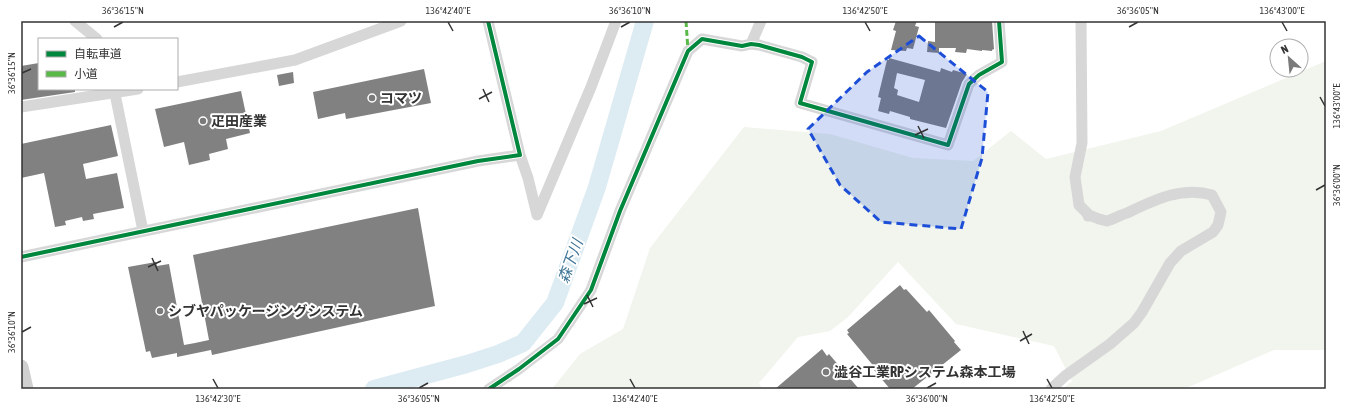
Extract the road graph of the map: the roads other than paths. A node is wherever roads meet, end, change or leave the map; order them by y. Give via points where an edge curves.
1 (75, 21) edge
2 (401, 21) edge
3 (488, 21) edge
4 (616, 21) edge
5 (761, 21) edge
6 (999, 21) edge
7 (1081, 21) edge
8 (96, 38) edge
9 (751, 44) junction
10 (178, 82) edge
11 (126, 90) edge
12 (114, 91) edge
13 (21, 107) edge
14 (520, 155) junction
15 (143, 231) junction
16 (21, 257) edge
17 (489, 389) edge
18 (1050, 389) edge

1 - 8 street
2 - 10 street via 295,60
3 - 14 street
4 - 14 street via 537,215
5 - 9 street
6 - 9 street via 1002,62 969,84 948,145 800,103 812,62
7 - 18 street via 1082,143 1075,177 1079,205 1088,216 1107,221 1161,197 1202,192 1212,195 1221,212 1218,225 1213,232 1181,251 1170,263 1134,323
9 - 17 street via 742,46 702,39 688,51 620,211 591,290 558,339
11 - 12 street
12 - 13 street
12 - 15 street
14 - 15 street via 478,161
15 - 16 street

